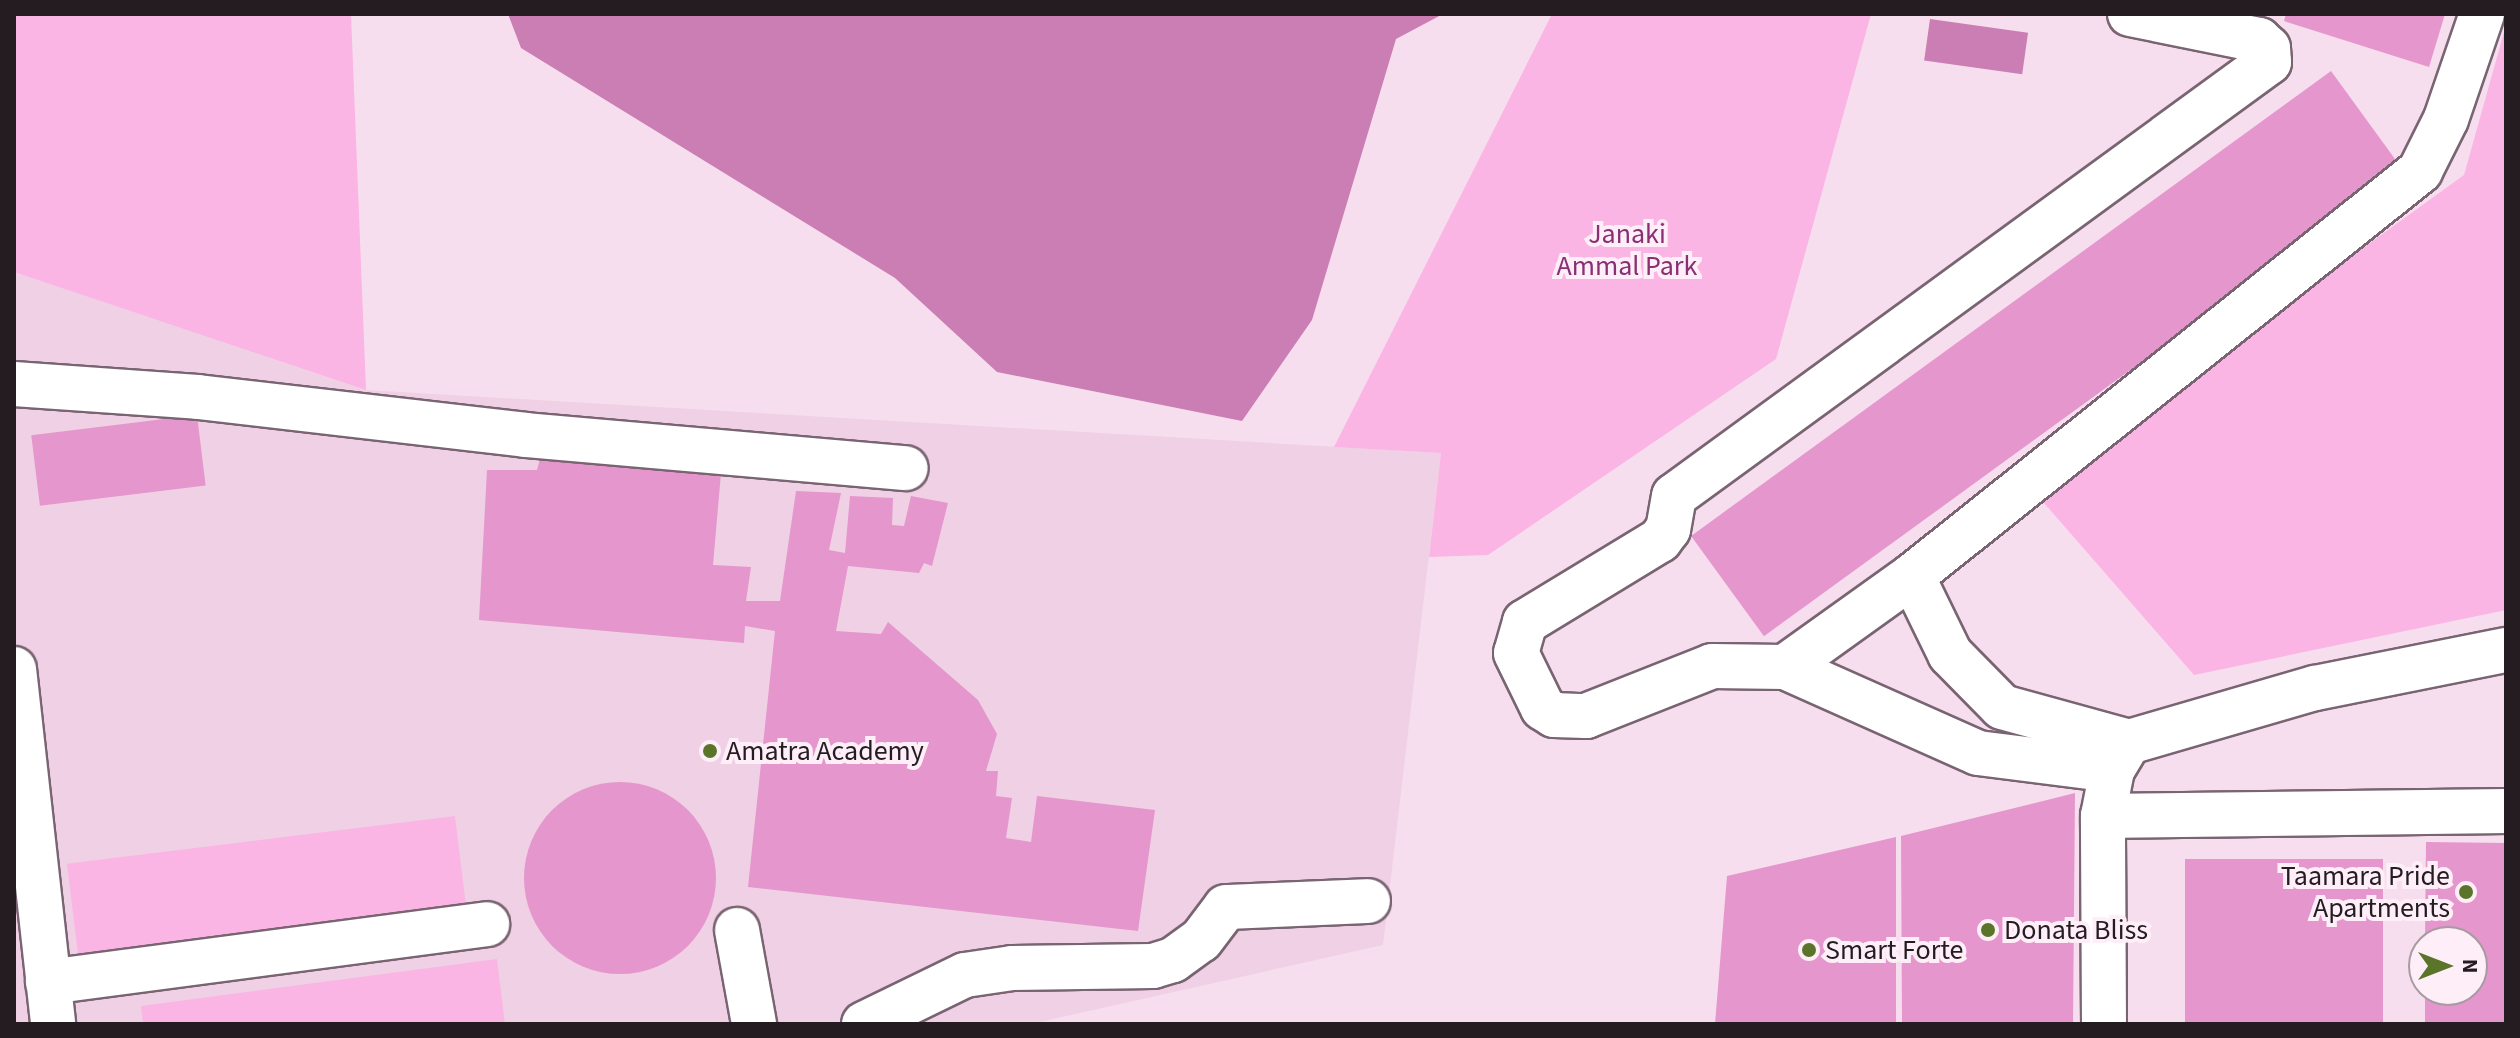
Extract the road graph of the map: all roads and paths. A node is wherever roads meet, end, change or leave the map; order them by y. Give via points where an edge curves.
1 (2130, 14) edge
2 (2482, 14) edge
3 (14, 384) edge
4 (906, 468) dead end
5 (1912, 576) junction
6 (2506, 650) edge
7 (1785, 667) junction
8 (14, 669) edge
9 (2120, 756) junction
10 (2506, 811) edge
11 (2103, 816) junction
12 (1368, 901) dead end
13 (487, 924) dead end
14 (737, 930) dead end
15 (48, 982) junction
16 (53, 1024) edge
17 (754, 1024) edge
18 (864, 1024) edge
19 (2104, 1024) edge

1 - 7 street via 2259,40 2268,48 2269,62 1674,496 1668,529 1660,540 1525,622 1516,653 1543,708 1569,718 1712,666
2 - 5 street via 2446,119 2420,171
3 - 4 street via 198,397 526,435
5 - 7 street
5 - 9 street via 1950,654 2002,707
6 - 9 street via 2315,688
7 - 9 street via 1978,753
8 - 15 street
9 - 11 street
10 - 11 street
11 - 19 street
12 - 18 street via 1226,907 1201,940 1173,960 1153,966 1012,968 965,975
13 - 15 street
14 - 17 street
15 - 16 street

